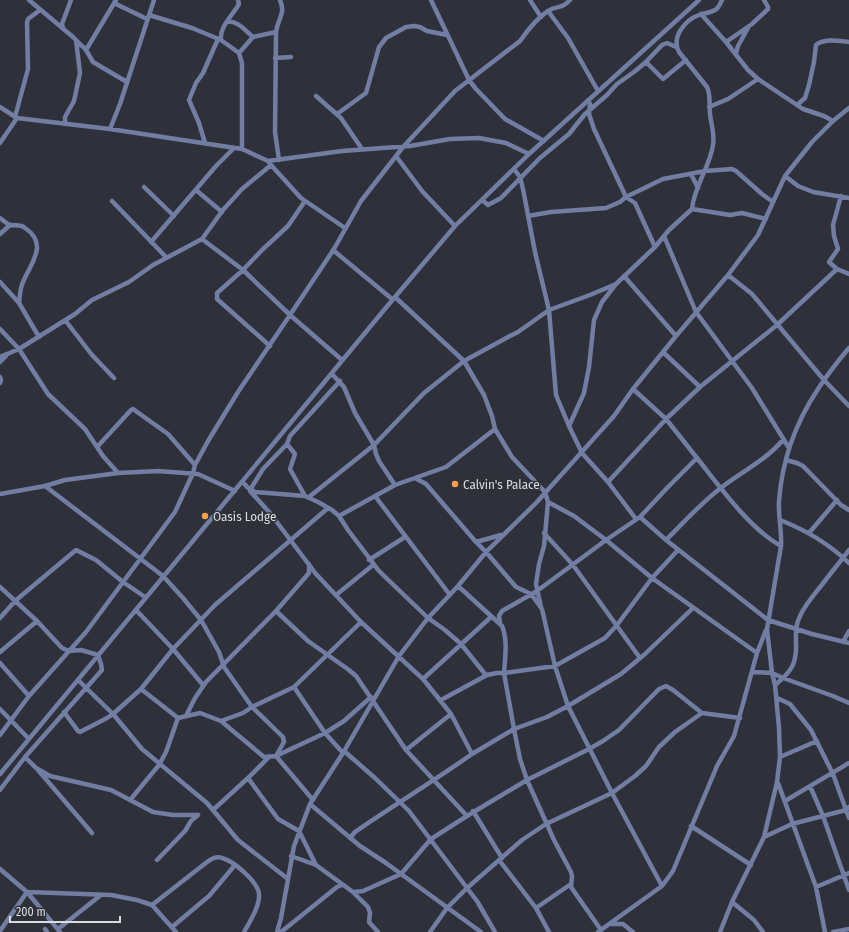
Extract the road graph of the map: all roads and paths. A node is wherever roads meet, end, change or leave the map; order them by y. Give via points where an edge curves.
1 (29, 0) edge
2 (71, 0) edge
3 (154, 0) edge
4 (239, 0) edge
5 (280, 0) edge
6 (431, 0) edge
7 (530, 0) edge
8 (570, 0) edge
9 (698, 0) edge
10 (722, 0) edge
11 (764, 0) edge
12 (115, 2) edge
13 (40, 10) junction
14 (548, 11) junction
15 (701, 14) junction
16 (148, 17) junction
17 (541, 17) junction
18 (227, 22) junction
19 (749, 26) junction
20 (63, 28) junction
21 (276, 32) junction
22 (447, 35) junction
23 (253, 37) junction
24 (76, 40) junction
25 (220, 40) junction
26 (726, 42) junction
27 (849, 42) edge
28 (676, 46) junction
29 (86, 50) junction
30 (239, 53) junction
31 (736, 53) junction
32 (291, 57) dead end
33 (274, 58) junction
34 (686, 60) junction
35 (646, 62) junction
36 (758, 79) junction
37 (469, 80) junction
38 (127, 82) junction
39 (598, 91) junction
40 (316, 96) dead end
41 (588, 100) junction
42 (797, 105) junction
43 (0, 107) edge
44 (709, 107) junction
45 (849, 108) edge
46 (589, 111) junction
47 (337, 114) junction
48 (16, 118) junction
49 (833, 121) junction
50 (65, 124) junction
51 (110, 129) junction
52 (544, 141) junction
53 (0, 143) edge
54 (205, 143) junction
55 (403, 147) junction
56 (234, 148) junction
57 (242, 149) junction
58 (362, 149) junction
59 (529, 154) junction
60 (396, 156) junction
61 (280, 160) junction
62 (270, 163) junction
63 (514, 169) junction
64 (705, 171) junction
65 (691, 174) junction
66 (785, 176) junction
67 (520, 179) junction
68 (144, 186) dead end
69 (698, 188) junction
70 (196, 190) junction
71 (841, 196) junction
72 (626, 197) junction
73 (849, 198) edge
74 (482, 200) junction
75 (112, 201) dead end
76 (305, 201) junction
77 (773, 202) junction
78 (692, 209) junction
79 (222, 212) junction
80 (174, 216) junction
81 (528, 216) junction
82 (0, 218) edge
83 (766, 219) junction
84 (10, 225) junction
85 (455, 226) junction
86 (345, 228) junction
87 (0, 234) edge
88 (664, 236) junction
89 (202, 239) junction
90 (151, 242) junction
91 (655, 247) junction
92 (333, 250) junction
93 (166, 257) junction
94 (837, 269) junction
95 (243, 270) junction
96 (849, 274) edge
97 (728, 275) junction
98 (624, 276) junction
99 (0, 282) edge
100 (616, 284) junction
101 (394, 298) junction
102 (19, 303) junction
103 (549, 310) junction
104 (696, 312) junction
105 (290, 315) junction
106 (65, 320) junction
107 (777, 325) junction
108 (0, 329) edge
109 (676, 336) junction
110 (39, 337) junction
111 (270, 346) junction
112 (849, 348) edge
113 (20, 349) junction
114 (663, 352) junction
115 (7, 355) junction
116 (0, 358) edge
117 (342, 360) junction
118 (464, 360) junction
119 (0, 362) edge
120 (733, 362) junction
121 (332, 374) junction
122 (0, 377) edge
123 (114, 378) dead end
124 (824, 380) junction
125 (340, 381) junction
126 (0, 383) edge
127 (700, 387) junction
128 (633, 389) junction
129 (849, 406) edge
130 (666, 419) junction
131 (569, 426) junction
132 (495, 429) junction
133 (783, 440) junction
134 (287, 444) junction
135 (374, 445) junction
136 (98, 446) junction
137 (789, 448) junction
138 (582, 453) junction
139 (698, 458) junction
140 (786, 460) junction
141 (195, 465) junction
142 (118, 473) junction
143 (193, 473) junction
144 (415, 478) junction
145 (243, 482) junction
146 (608, 482) junction
147 (44, 486) junction
148 (395, 486) junction
149 (249, 488) junction
150 (721, 488) junction
151 (235, 490) junction
152 (545, 492) junction
153 (0, 494) edge
154 (375, 496) junction
155 (307, 497) junction
156 (837, 500) junction
157 (548, 502) junction
158 (328, 508) junction
159 (849, 510) edge
160 (339, 516) junction
161 (638, 518) junction
162 (780, 520) junction
163 (544, 533) junction
164 (809, 533) junction
165 (503, 535) junction
166 (405, 537) junction
167 (290, 540) junction
168 (606, 540) junction
169 (666, 540) junction
170 (476, 542) junction
171 (780, 546) junction
172 (678, 550) junction
173 (849, 550) edge
174 (486, 552) junction
175 (141, 558) junction
176 (843, 558) junction
177 (369, 560) junction
178 (849, 563) edge
179 (309, 564) junction
180 (373, 565) junction
181 (573, 566) junction
182 (163, 576) junction
183 (652, 578) junction
184 (123, 582) junction
185 (458, 586) junction
186 (0, 587) edge
187 (537, 591) junction
188 (531, 594) junction
189 (336, 595) junction
190 (450, 595) junction
191 (145, 597) junction
192 (15, 601) junction
193 (693, 608) junction
194 (542, 609) junction
195 (136, 610) junction
196 (276, 612) junction
197 (491, 617) junction
198 (0, 618) edge
199 (428, 618) junction
200 (201, 620) junction
201 (768, 620) junction
202 (37, 621) junction
203 (361, 622) junction
204 (500, 622) junction
205 (617, 625) junction
206 (767, 629) junction
207 (796, 629) junction
208 (849, 631) edge
209 (843, 642) junction
210 (849, 643) edge
211 (461, 644) junction
212 (173, 649) junction
213 (69, 651) junction
214 (0, 652) edge
215 (757, 653) junction
216 (98, 655) junction
217 (328, 655) junction
218 (399, 656) junction
219 (640, 658) junction
220 (0, 663) edge
221 (223, 664) junction
222 (554, 666) junction
223 (752, 672) junction
224 (504, 673) junction
225 (772, 673) junction
226 (488, 675) junction
227 (783, 678) junction
228 (424, 679) junction
229 (78, 680) junction
230 (775, 685) junction
231 (203, 686) junction
232 (294, 687) junction
233 (86, 688) junction
234 (141, 689) junction
235 (30, 696) junction
236 (777, 698) junction
237 (372, 699) junction
238 (441, 700) junction
239 (849, 703) edge
240 (568, 706) junction
241 (252, 707) junction
242 (0, 709) edge
243 (64, 712) junction
244 (702, 712) junction
245 (113, 714) junction
246 (451, 714) junction
247 (186, 717) junction
248 (178, 718) junction
249 (740, 718) junction
250 (11, 721) junction
251 (222, 721) junction
252 (514, 729) junction
253 (325, 733) junction
254 (0, 735) edge
255 (28, 739) junction
256 (817, 741) junction
257 (406, 750) junction
258 (589, 750) junction
259 (343, 752) junction
260 (472, 754) junction
261 (276, 756) junction
262 (25, 757) junction
263 (269, 757) junction
264 (780, 758) junction
265 (849, 763) edge
266 (159, 765) junction
267 (36, 768) junction
268 (1, 772) edge
269 (833, 774) junction
270 (248, 778) junction
271 (435, 780) junction
272 (527, 780) junction
273 (777, 782) junction
274 (810, 786) junction
275 (0, 790) edge
276 (612, 793) junction
277 (130, 800) junction
278 (400, 801) junction
279 (785, 801) junction
280 (312, 802) junction
281 (848, 809) edge
282 (213, 810) junction
283 (473, 811) junction
284 (467, 816) junction
285 (823, 816) junction
286 (849, 818) edge
287 (546, 824) junction
288 (792, 824) junction
289 (691, 826) junction
290 (299, 831) junction
291 (92, 834) dead end
292 (764, 837) junction
293 (350, 838) junction
294 (431, 839) junction
295 (292, 856) junction
296 (501, 859) junction
297 (157, 860) dead end
298 (235, 865) junction
299 (316, 865) junction
300 (751, 865) junction
301 (0, 869) edge
302 (849, 873) edge
303 (401, 874) junction
304 (844, 875) junction
305 (288, 879) junction
306 (342, 884) junction
307 (571, 884) junction
308 (662, 886) junction
309 (816, 887) junction
310 (467, 888) junction
311 (849, 890) edge
312 (363, 891) junction
313 (27, 892) junction
314 (353, 892) junction
315 (101, 895) junction
316 (363, 902) junction
317 (732, 902) junction
318 (152, 905) junction
319 (447, 908) junction
320 (536, 908) junction
321 (610, 924) junction
322 (172, 927) junction
323 (849, 929) edge
324 (0, 931) edge
325 (59, 931) edge
326 (600, 931) edge
327 (176, 932) edge
328 (244, 932) edge
329 (277, 932) edge
330 (281, 932) edge
331 (378, 932) edge
332 (430, 932) edge
333 (481, 932) edge
334 (495, 932) edge
335 (549, 932) edge
336 (634, 932) edge
337 (720, 932) edge
338 (763, 932) edge
339 (825, 932) edge
340 (833, 932) edge

1 - 13 street
2 - 20 street via 62,24
3 - 16 street
4 - 18 street
5 - 21 street via 283,10
6 - 22 street
7 - 17 street
8 - 14 street via 560,8
9 - 39 street
10 - 15 street via 716,9
11 - 19 street via 768,9
12 - 16 street
12 - 29 street
13 - 20 street
13 - 48 street via 27,23 28,69
14 - 17 street
14 - 39 street via 568,38
15 - 26 street
15 - 28 street via 686,23 677,37
16 - 25 street via 192,28
16 - 38 street
17 - 37 street via 520,41
18 - 23 street via 235,22
18 - 25 street
19 - 26 street
19 - 31 street
20 - 24 street
21 - 23 street
21 - 33 street
22 - 37 street
22 - 47 street via 414,26 406,27 386,38 379,47 366,93
23 - 30 street
24 - 29 street
24 - 50 street via 80,73 74,101 65,117
25 - 30 street
25 - 54 street via 189,100
26 - 31 street
27 - 42 street via 831,41 816,45 805,98
28 - 34 street
28 - 35 street via 665,43
29 - 38 street via 93,62
30 - 57 street via 242,63
31 - 36 street
32 - 33 street
33 - 61 street via 275,132
34 - 35 street via 663,79
34 - 44 street via 709,91
35 - 46 street via 617,84
36 - 42 street
36 - 44 street via 728,99
37 - 52 street via 505,119
37 - 55 street via 455,91
38 - 51 street
39 - 41 street
40 - 47 street
41 - 46 street
41 - 52 street
42 - 49 street
43 - 48 street
44 - 64 street via 714,135
45 - 49 street
46 - 67 street via 569,134
46 - 72 street via 594,129
47 - 58 street
48 - 50 street
48 - 53 street
49 - 66 street via 812,142
50 - 51 street
51 - 54 street
52 - 59 street
54 - 56 street
55 - 58 street
55 - 59 street via 450,139 479,138 506,143
55 - 60 street
56 - 57 street
56 - 70 street
57 - 62 street
58 - 61 street
59 - 63 street
60 - 85 street via 422,191
60 - 86 street via 361,201
61 - 62 street
62 - 76 street
62 - 79 street
63 - 67 street
63 - 74 street
64 - 65 street
64 - 69 street
64 - 77 street via 732,169
65 - 69 street
65 - 72 street via 663,179
66 - 71 street via 798,186 813,192
66 - 77 street
67 - 74 street via 493,204 488,205
67 - 81 street
68 - 80 street
69 - 78 street
70 - 79 street
70 - 80 street
71 - 73 street
71 - 94 street via 833,225 838,249 830,262
72 - 81 street via 606,208
72 - 91 street via 635,203
74 - 85 street
75 - 90 street
76 - 86 street
76 - 95 street via 288,226
77 - 83 street
78 - 83 street via 730,215 742,213
78 - 88 street
79 - 89 street
80 - 90 street
81 - 103 street
82 - 84 street
83 - 97 street via 758,235
84 - 87 street
84 - 102 street via 23,226 36,239 35,260 23,282
85 - 101 street
86 - 92 street
88 - 91 street
88 - 104 street
89 - 93 street
89 - 95 street
90 - 93 street
91 - 98 street
92 - 101 street
92 - 105 street
93 - 106 street via 129,282 92,300
94 - 96 street
94 - 107 street
95 - 105 street
95 - 111 street via 217,293 216,297
97 - 104 street
97 - 107 street via 752,294
98 - 100 street
98 - 109 street
99 - 102 street
100 - 103 street
100 - 131 street via 602,302 594,320 584,393
101 - 117 street
101 - 118 street
102 - 110 street
103 - 118 street via 522,330
103 - 131 street via 555,391
104 - 109 street
104 - 120 street
105 - 111 street
105 - 117 street
106 - 110 street
106 - 123 street
107 - 120 street
107 - 124 street
108 - 113 street
109 - 114 street
110 - 113 street
111 - 141 street via 238,392
112 - 124 street
113 - 115 street
113 - 136 street via 48,394 85,429
114 - 127 street
114 - 128 street
115 - 116 street
115 - 119 street
117 - 121 street
118 - 132 street via 487,400
118 - 135 street via 424,393
120 - 127 street
120 - 133 street
121 - 125 street
121 - 145 street
122 - 126 street
124 - 129 street
124 - 137 street via 807,407
125 - 134 street via 290,436
125 - 135 street via 355,414
127 - 130 street
128 - 130 street
128 - 138 street
130 - 139 street
130 - 146 street
131 - 138 street
132 - 144 street via 446,466
132 - 152 street via 512,457
133 - 137 street
133 - 150 street via 765,458
134 - 149 street
134 - 155 street via 295,454 290,469
135 - 148 street via 379,461
135 - 155 street
136 - 141 street via 133,409 168,434
136 - 142 street
137 - 140 street
138 - 146 street
138 - 152 street
139 - 150 street
139 - 161 street
140 - 156 street via 803,466
140 - 162 street via 779,502
141 - 143 street
142 - 143 street
142 - 147 street via 65,480
143 - 151 street
143 - 175 street via 175,512
144 - 148 street
144 - 170 street via 426,484
145 - 149 street
145 - 151 street
146 - 161 street
147 - 153 street
147 - 175 street
148 - 154 street
149 - 155 street via 259,492
149 - 167 street
150 - 169 street
150 - 171 street via 739,510
151 - 182 street
152 - 157 street
152 - 165 street
154 - 160 street
154 - 166 street
155 - 158 street
156 - 159 street
156 - 164 street
157 - 163 street
157 - 168 street via 574,516
158 - 160 street
158 - 167 street
160 - 177 street
161 - 168 street
161 - 169 street
162 - 164 street
162 - 171 street
163 - 181 street
163 - 187 street
164 - 176 street
165 - 170 street
165 - 174 street
166 - 177 street
166 - 190 street
167 - 179 street
167 - 200 street via 220,599
168 - 181 street
168 - 183 street
169 - 172 street
170 - 174 street
171 - 201 street
172 - 183 street
172 - 201 street
173 - 176 street
174 - 185 street
174 - 188 street via 516,587
175 - 182 street
175 - 184 street
176 - 178 street
176 - 207 street via 805,607
177 - 180 street
179 - 189 street
179 - 196 street via 309,573
180 - 189 street
180 - 199 street
181 - 187 street
181 - 205 street
182 - 191 street
182 - 200 street
183 - 193 street
183 - 205 street
184 - 191 street
184 - 192 street via 96,560 76,550
184 - 213 street
185 - 190 street
185 - 197 street
186 - 192 street
187 - 188 street
187 - 194 street
188 - 194 street
188 - 204 street via 502,611 499,616
189 - 203 street
190 - 199 street
191 - 195 street
192 - 198 street
192 - 202 street
193 - 215 street
193 - 219 street
194 - 222 street
195 - 212 street
195 - 216 street
196 - 217 street
196 - 221 street
197 - 204 street
197 - 211 street
199 - 211 street
199 - 218 street
200 - 212 street
200 - 221 street
201 - 206 street
201 - 207 street
202 - 213 street via 58,645
202 - 214 street
203 - 217 street
203 - 218 street
204 - 224 street via 504,630
205 - 219 street
205 - 222 street via 605,638
206 - 215 street
206 - 225 street
207 - 209 street
207 - 227 street via 795,657 789,673
208 - 209 street
209 - 210 street
211 - 226 street
211 - 228 street
212 - 231 street
212 - 234 street
213 - 216 street via 81,650
213 - 235 street
215 - 223 street
216 - 229 street
216 - 233 street via 102,670
217 - 232 street
217 - 237 street via 356,676
218 - 228 street
218 - 237 street
219 - 240 street via 621,674
220 - 235 street
221 - 231 street
221 - 241 street
222 - 224 street
222 - 240 street
223 - 225 street
223 - 249 street
224 - 226 street
224 - 252 street
225 - 227 street
225 - 230 street
226 - 238 street
227 - 230 street
227 - 239 street
228 - 238 street
229 - 233 street
229 - 255 street
230 - 236 street
231 - 247 street
232 - 241 street
232 - 253 street
233 - 243 street
233 - 245 street
234 - 245 street
234 - 248 street
235 - 250 street
236 - 256 street via 795,709
236 - 264 street
237 - 253 street
237 - 257 street
237 - 259 street
238 - 246 street
240 - 252 street
240 - 258 street
241 - 251 street
241 - 261 street via 283,737 284,742
242 - 250 street
243 - 245 street via 80,732
243 - 262 street
244 - 249 street
244 - 258 street via 666,686 647,700 619,730
244 - 276 street via 675,732 642,770
245 - 266 street
246 - 257 street
246 - 260 street
247 - 248 street
247 - 251 street via 200,713
248 - 266 street
249 - 289 street
250 - 254 street
250 - 255 street
251 - 263 street via 261,755
252 - 260 street
252 - 272 street
253 - 259 street
253 - 261 street
255 - 268 street
256 - 264 street
256 - 269 street
257 - 271 street
258 - 272 street
258 - 276 street
259 - 278 street
259 - 280 street
260 - 271 street
261 - 263 street
261 - 280 street
262 - 267 street
262 - 275 street
263 - 270 street
264 - 273 street
265 - 269 street
266 - 277 street
266 - 282 street
267 - 277 street via 57,778 111,790
267 - 291 street
269 - 274 street
269 - 281 street
270 - 282 street
270 - 290 street via 276,816
271 - 278 street
271 - 284 street
272 - 283 street
272 - 287 street
273 - 279 street
273 - 292 street
274 - 279 street
274 - 285 street
276 - 287 street
276 - 308 street
277 - 297 street via 160,814 198,815
278 - 293 street
278 - 294 street
279 - 288 street
280 - 290 street
280 - 293 street
281 - 285 street
281 - 286 street
282 - 305 street via 238,840
283 - 284 street
283 - 296 street
284 - 294 street
285 - 288 street
285 - 304 street
287 - 296 street via 522,840
287 - 307 street via 571,872
288 - 292 street
288 - 309 street
289 - 300 street
289 - 308 street via 673,872
290 - 295 street
290 - 299 street
292 - 300 street
293 - 303 street
294 - 303 street
294 - 310 street
295 - 299 street
295 - 305 street
296 - 310 street
296 - 320 street
298 - 318 street via 222,858 211,860
298 - 322 street via 209,896
298 - 328 street via 254,882 259,893 259,899
299 - 306 street
300 - 317 street
301 - 313 street
302 - 304 street
303 - 312 street
303 - 319 street
304 - 309 street
304 - 311 street
305 - 329 street
306 - 314 street
306 - 330 street
307 - 320 street
307 - 326 street
308 - 321 street
309 - 339 street
310 - 319 street
310 - 334 street
312 - 314 street
312 - 316 street
313 - 315 street
313 - 324 street
313 - 325 street
314 - 316 street
315 - 318 street via 123,896
315 - 325 street
316 - 331 street via 370,913 370,925
317 - 337 street
317 - 338 street via 754,920
318 - 322 street
319 - 332 street
319 - 333 street
320 - 335 street
321 - 326 street
321 - 336 street via 623,924
322 - 327 street
323 - 340 street

